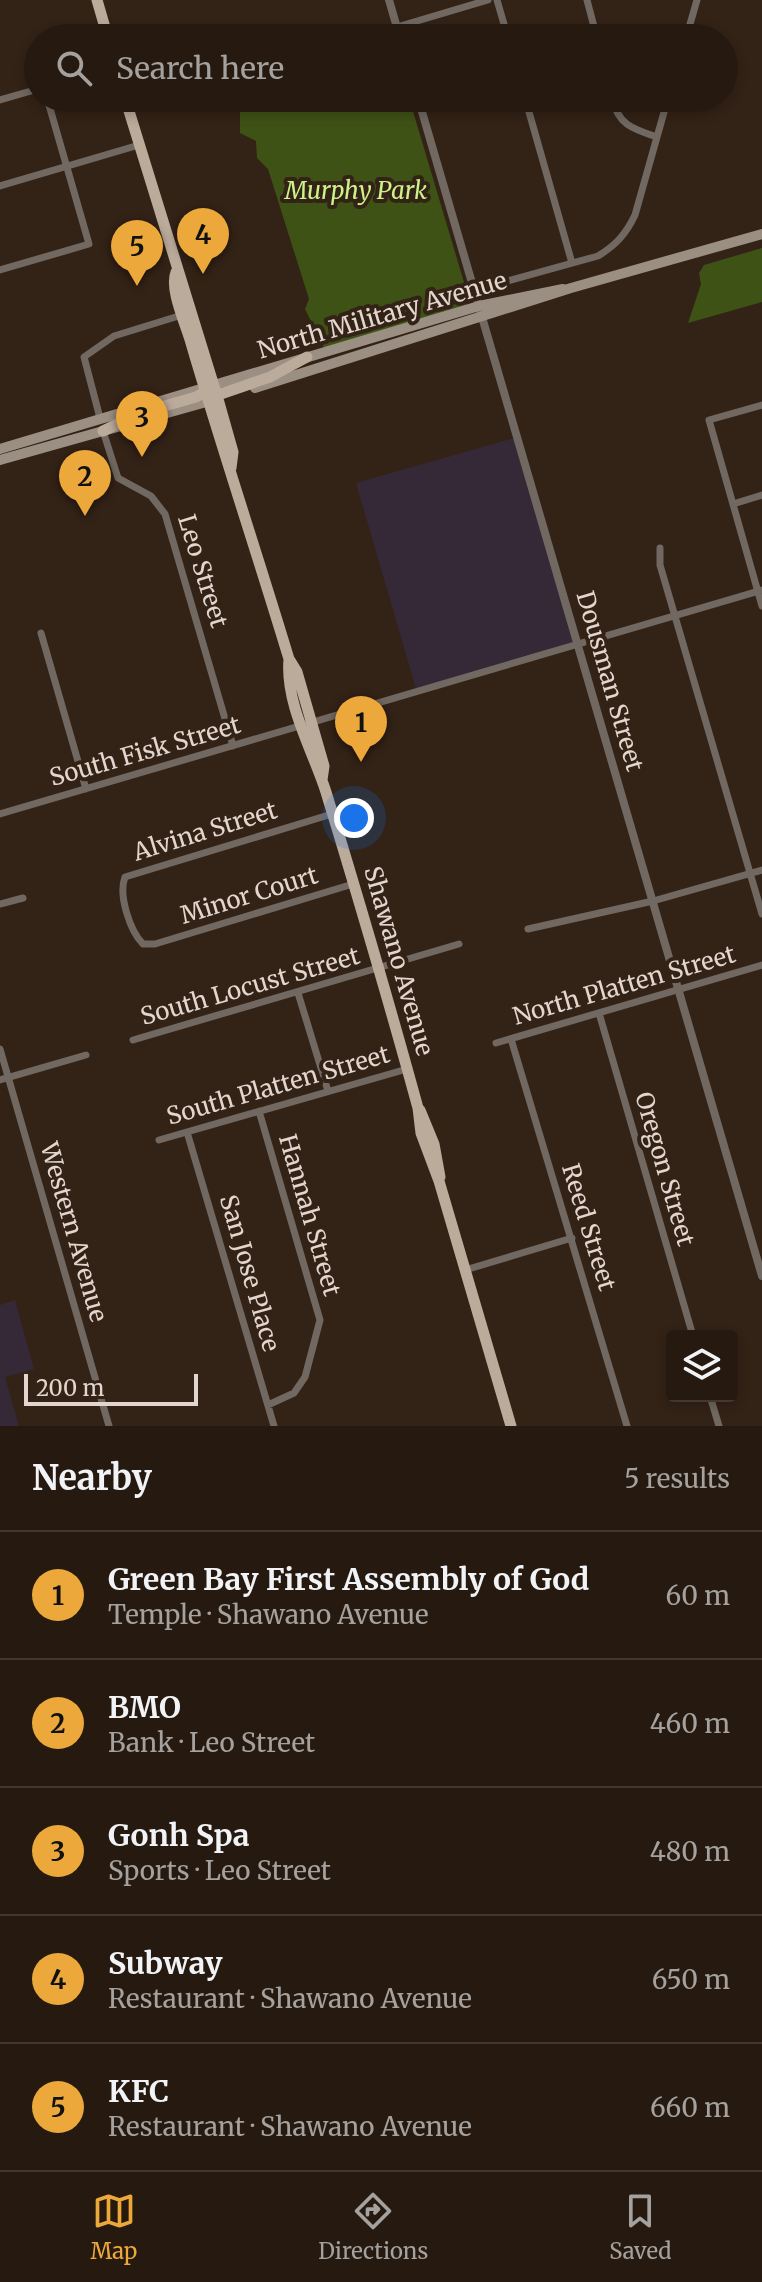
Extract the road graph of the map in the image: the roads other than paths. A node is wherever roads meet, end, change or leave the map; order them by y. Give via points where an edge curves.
1 (97, 0) edge
2 (389, 0) edge
3 (488, 0) edge
4 (497, 0) edge
5 (587, 0) edge
6 (697, 0) edge
7 (104, 24) edge
8 (396, 24) edge
9 (407, 24) edge
10 (504, 24) edge
11 (593, 24) edge
12 (690, 24) edge
13 (24, 93) edge
14 (0, 100) edge
15 (51, 112) edge
16 (129, 112) edge
17 (422, 112) edge
18 (529, 112) edge
19 (616, 112) edge
20 (664, 112) edge
21 (657, 137) junction
22 (139, 145) junction
23 (67, 167) junction
24 (0, 186) edge
25 (762, 234) edge
26 (572, 263) junction
27 (0, 270) edge
28 (571, 288) junction
29 (475, 290) junction
30 (479, 306) junction
31 (188, 313) junction
32 (483, 318) junction
33 (307, 357) joint
34 (211, 393) junction
35 (762, 405) edge
36 (100, 418) junction
37 (103, 431) junction
38 (0, 449) edge
39 (0, 460) edge
40 (762, 495) edge
41 (733, 504) junction
42 (660, 548) dead end
43 (760, 591) edge
44 (762, 606) edge
45 (674, 616) junction
46 (41, 633) dead end
47 (578, 644) junction
48 (307, 724) junction
49 (233, 746) junction
50 (86, 789) junction
51 (0, 814) edge
52 (332, 814) junction
53 (762, 870) edge
54 (750, 873) junction
55 (353, 884) junction
56 (23, 898) dead end
57 (653, 901) junction
58 (0, 904) edge
59 (762, 914) edge
60 (528, 929) dead end
61 (155, 944) joint
62 (459, 944) dead end
63 (762, 965) edge
64 (378, 970) junction
65 (679, 990) junction
66 (298, 993) junction
67 (599, 1013) junction
68 (511, 1039) junction
69 (133, 1040) dead end
70 (496, 1043) dead end
71 (0, 1049) edge
72 (86, 1055) dead end
73 (407, 1069) junction
74 (4, 1079) edge
75 (328, 1091) junction
76 (259, 1111) junction
77 (187, 1132) junction
78 (159, 1140) dead end
79 (572, 1238) junction
80 (465, 1270) junction
81 (762, 1276) edge
82 (691, 1330) edge
83 (712, 1402) edge
84 (268, 1405) junction
85 (109, 1426) edge
86 (274, 1426) edge
87 (511, 1426) edge
88 (627, 1426) edge
89 (719, 1426) edge

1 - 7 main road
2 - 8 street
3 - 9 street
4 - 10 street
5 - 11 street
6 - 12 street
13 - 14 street
15 - 23 street
16 - 22 main road, Shawano Avenue
17 - 29 street, Dousman Street
18 - 26 street
19 - 21 street via 626,126
20 - 21 street
21 - 26 street via 626,233 613,247
22 - 23 street
22 - 31 main road, Shawano Avenue
23 - 24 street
23 - 27 street via 89,244
25 - 28 main road, North Military Avenue
26 - 29 street
28 - 30 main road, North Military Avenue
28 - 32 main road, North Military Avenue
29 - 30 street, Dousman Street
30 - 32 street, Dousman Street
30 - 33 main road, North Military Avenue
31 - 34 main road, Shawano Avenue
31 - 36 street via 114,336 84,357
32 - 34 main road, North Military Avenue
32 - 47 street, Dousman Street
33 - 34 main road via 270,377
34 - 36 main road, North Military Avenue
34 - 37 main road via 140,413
34 - 48 main road, Shawano Avenue via 233,452 231,468 289,659 287,675
35 - 41 street via 709,420
36 - 38 main road, North Military Avenue
37 - 39 main road
37 - 49 street, Leo Street via 118,478 151,496 168,521
40 - 41 street
41 - 43 street
42 - 45 street
43 - 44 street
43 - 45 street, South Fisk Street
45 - 47 street, South Fisk Street
45 - 54 street
46 - 50 street
47 - 48 street, South Fisk Street
47 - 57 street, Dousman Street
48 - 49 street, South Fisk Street
48 - 52 main road, Shawano Avenue via 315,769
49 - 50 street, South Fisk Street
50 - 51 street, South Fisk Street
52 - 55 main road, Shawano Avenue
52 - 61 street, Alvina Street via 125,877 121,887 135,936 143,944
53 - 54 street
54 - 57 street
54 - 59 street
55 - 61 street, Minor Court
55 - 64 main road, Shawano Avenue
56 - 58 street
57 - 60 street
57 - 65 street, Dousman Street
62 - 64 street, South Locust Street
63 - 65 street, North Platten Street
64 - 66 street, South Locust Street
64 - 73 main road, Shawano Avenue
65 - 67 street, North Platten Street
65 - 81 street, Dousman Street
66 - 69 street, South Locust Street
66 - 75 street
67 - 68 street, North Platten Street
67 - 82 street, Oregon Street
68 - 70 street, North Platten Street
68 - 79 street, Reed Street
71 - 74 street, Western Avenue
72 - 74 street
73 - 75 street, South Platten Street
73 - 80 main road, Shawano Avenue via 425,1147
74 - 85 street, Western Avenue
75 - 76 street, South Platten Street
76 - 77 street, South Platten Street
76 - 84 street, Hannah Street via 320,1320 305,1377 294,1393
77 - 78 street, South Platten Street
77 - 84 street, San Jose Place
79 - 80 street
79 - 88 street, Reed Street
80 - 87 main road, Shawano Avenue
83 - 89 street
84 - 86 street, San Jose Place

